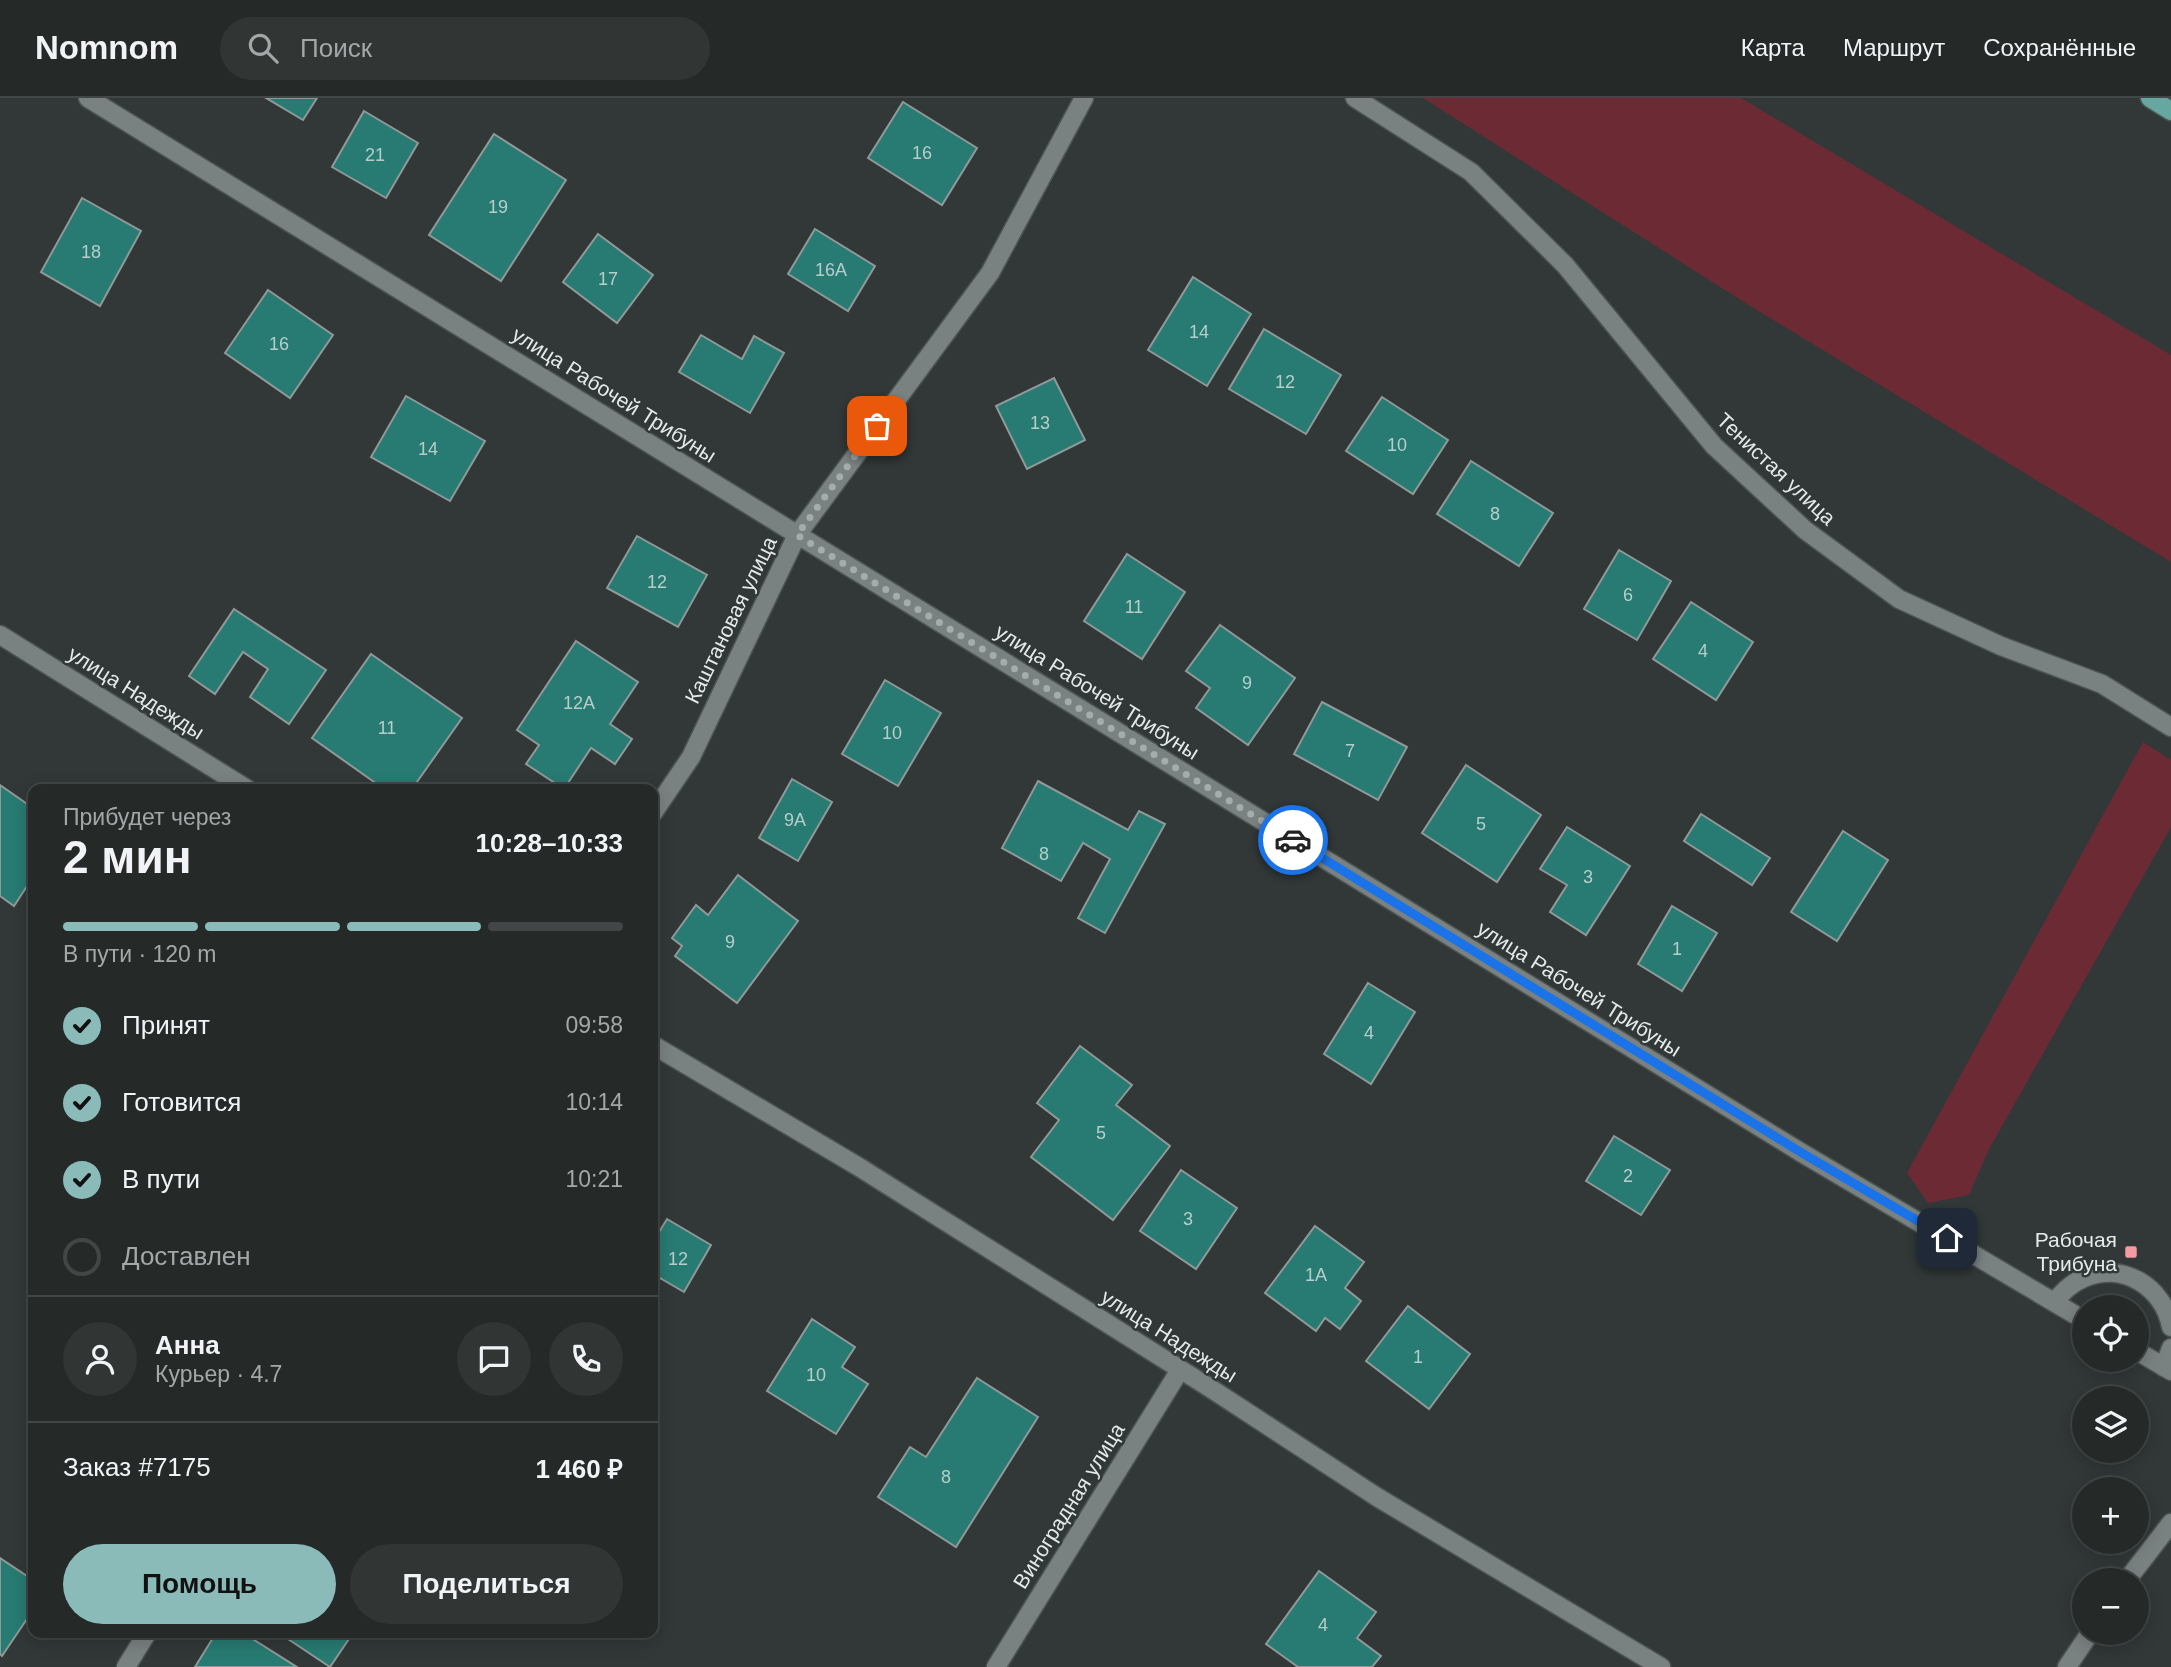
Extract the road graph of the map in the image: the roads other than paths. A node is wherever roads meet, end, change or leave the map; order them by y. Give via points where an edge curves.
1 (88, 98) edge
2 (1084, 98) edge
3 (1355, 98) edge
4 (2150, 98) edge
5 (2171, 111) edge
6 (797, 535) junction
7 (0, 635) edge
8 (2171, 727) edge
9 (239, 784) edge
10 (658, 806) edge
11 (658, 1048) edge
12 (2054, 1302) junction
13 (2072, 1313) edge
14 (2171, 1327) edge
15 (2171, 1349) edge
16 (2149, 1358) edge
17 (2167, 1369) edge
18 (1180, 1370) junction
19 (2171, 1522) edge
20 (2136, 1568) edge
21 (144, 1638) edge
22 (2082, 1645) edge
23 (126, 1667) edge
24 (996, 1667) edge
25 (1661, 1667) edge
26 (2067, 1667) edge

1 - 6 street, улица Рабочей Трибуны
2 - 6 street, Каштановая улица via 990,273
3 - 8 street, Тенистая улица via 1471,172 1565,265 1714,446 1805,530 1899,599 2001,646 2102,684
4 - 5 main road
6 - 10 street, Каштановая улица via 691,757
6 - 12 street, улица Рабочей Трибуны via 1802,1153
7 - 9 street, улица Надежды
11 - 18 street, улица Надежды via 859,1167
12 - 13 street, улица Рабочей Трибуны
12 - 14 street via 2085,1277 2107,1272 2129,1275 2164,1303
15 - 17 street
16 - 17 street
18 - 24 street, Виноградная улица
18 - 25 street, улица Надежды via 1377,1497
19 - 20 street
21 - 23 street
22 - 26 street

